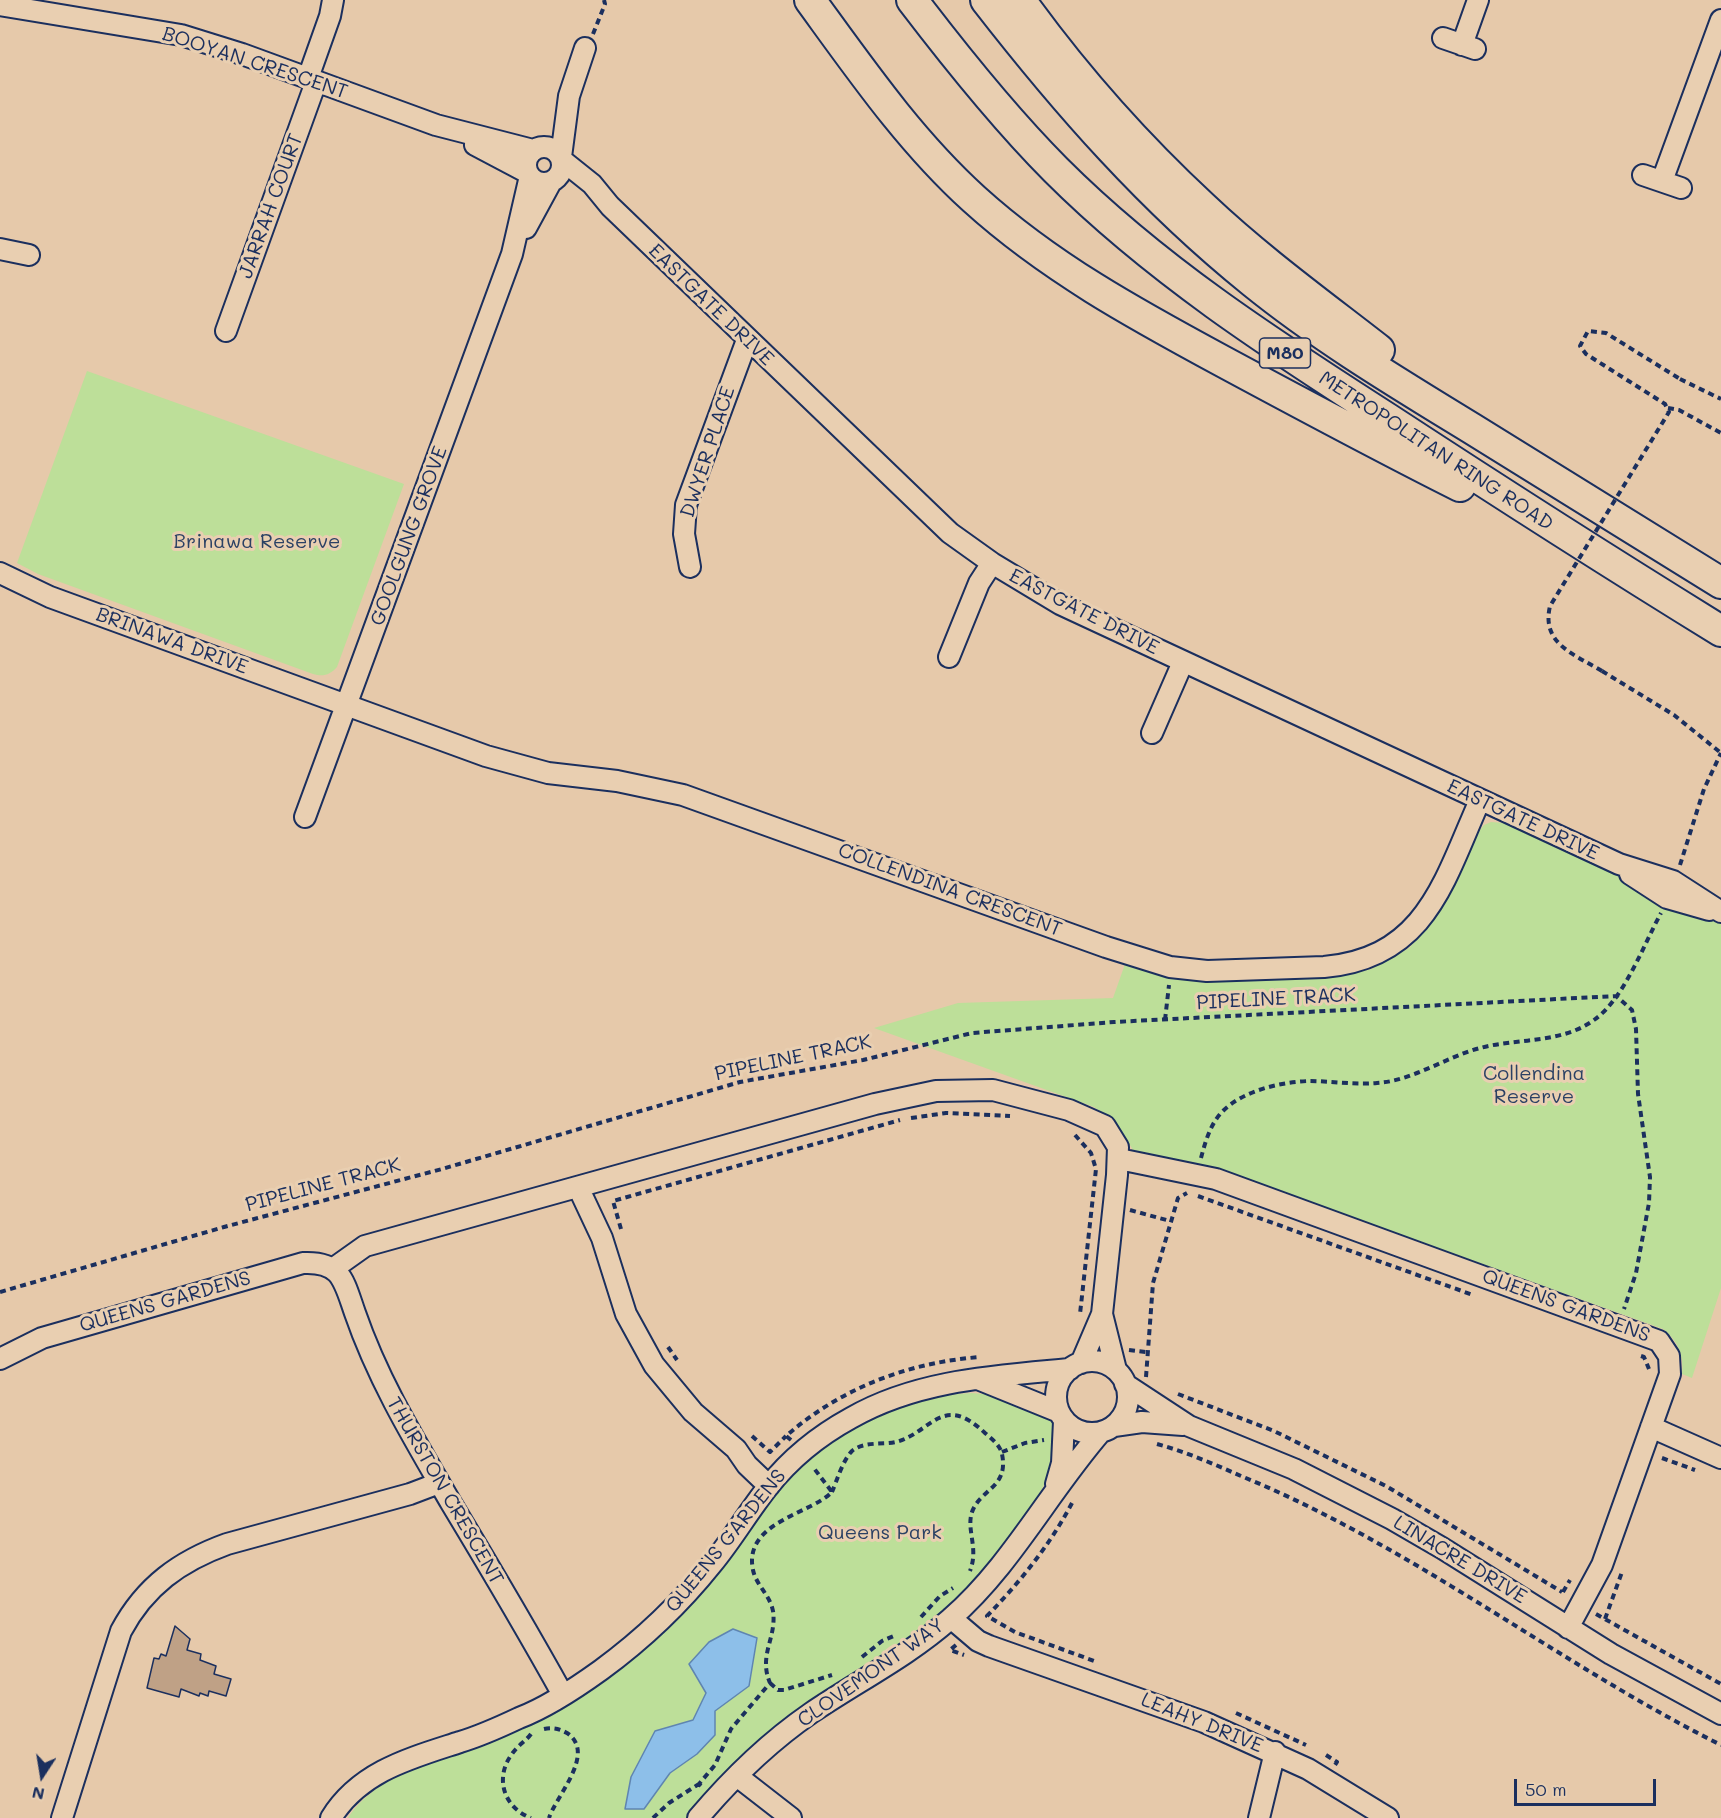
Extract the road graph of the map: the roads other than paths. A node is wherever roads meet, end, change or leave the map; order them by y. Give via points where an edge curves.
1 (333, 0) edge
2 (810, 0) edge
3 (912, 0) edge
4 (986, 0) edge
5 (1020, 0) edge
6 (1478, 0) edge
7 (0, 5) edge
8 (69, 8) edge
9 (1721, 20) edge
10 (1443, 38) dead end
11 (585, 48) road end
12 (312, 80) junction
13 (569, 96) junction
14 (436, 125) junction
15 (535, 149) junction
16 (561, 159) junction
17 (529, 175) junction
18 (1643, 175) dead end
19 (552, 181) junction
20 (1662, 181) junction
21 (1681, 188) dead end
22 (610, 206) junction
23 (0, 249) edge
24 (512, 254) junction
25 (29, 255) dead end
26 (226, 331) dead end
27 (747, 340) junction
28 (1506, 450) junction
29 (1602, 558) junction
30 (992, 563) junction
31 (690, 567) dead end
32 (0, 573) edge
33 (1721, 583) edge
34 (1721, 631) edge
35 (949, 657) dead end
36 (1183, 662) junction
37 (347, 705) junction
38 (1152, 733) dead end
39 (1480, 800) junction
40 (306, 817) dead end
41 (1721, 913) edge
42 (1118, 1167) junction
43 (587, 1184) junction
44 (339, 1274) junction
45 (1102, 1314) junction
46 (0, 1359) edge
47 (1075, 1366) junction
48 (1120, 1377) junction
49 (980, 1380) junction
50 (1062, 1417) junction
51 (1189, 1426) junction
52 (1108, 1429) junction
53 (1650, 1432) junction
54 (1721, 1458) edge
55 (435, 1476) junction
56 (773, 1481) junction
57 (1054, 1489) junction
58 (958, 1612) junction
59 (1568, 1628) junction
60 (563, 1695) junction
61 (1721, 1714) edge
62 (1282, 1756) junction
63 (744, 1770) junction
64 (790, 1817) edge
65 (1259, 1817) edge
66 (62, 1818) edge
67 (331, 1818) edge
68 (698, 1818) edge
69 (1388, 1818) edge

1 - 12 street, JARRAH COURT
2 - 29 highway via 892,111 939,164 999,220 1056,265 1136,314 1332,420
3 - 29 highway, METROPOLITAN RING ROAD / M80 via 1049,162 1156,259 1254,333
4 - 28 highway, METROPOLITAN RING ROAD via 1099,137 1198,236 1308,324
5 - 28 highway via 1092,93 1204,208 1268,264
6 - 10 street via 1469,47
7 - 8 street, BOOYAN CRESCENT
8 - 12 street, BOOYAN CRESCENT via 181,35
9 - 20 street
11 - 13 street
12 - 14 street, BOOYAN CRESCENT
12 - 26 street, JARRAH COURT
13 - 15 street
13 - 16 street
14 - 15 street, BOOYAN CRESCENT
14 - 17 street, BOOYAN CRESCENT
15 - 16 street via 554,149
15 - 17 street via 527,159
16 - 19 street via 562,170
16 - 22 street, EASTGATE DRIVE
17 - 19 street via 539,182
17 - 24 street, GOOLGUNG GROVE
18 - 20 street
19 - 22 street, EASTGATE DRIVE via 582,189
19 - 24 street, GOOLGUNG GROVE
20 - 21 street
22 - 27 street, EASTGATE DRIVE
23 - 25 street
24 - 37 street, GOOLGUNG GROVE
27 - 30 street, EASTGATE DRIVE via 950,533
27 - 31 street, DWYER PLACE via 686,505 684,534
28 - 33 highway, METROPOLITAN RING ROAD
29 - 34 highway, METROPOLITAN RING ROAD / M80
30 - 35 street via 979,583
30 - 36 street, EASTGATE DRIVE via 1060,604
32 - 37 street, BRINAWA DRIVE via 50,597
36 - 38 street
36 - 39 street, EASTGATE DRIVE
37 - 39 street, COLLENDINA CRESCENT via 516,766 651,786 716,805 1106,946 1170,967 1206,971 1348,965 1383,953 1425,914
37 - 40 street, GOOLGUNG GROVE
39 - 41 street, EASTGATE DRIVE
42 - 43 street via 1113,1137 1094,1119 1041,1101 993,1090 965,1089 875,1104
42 - 45 street
42 - 53 street, QUEENS GARDENS via 1187,1173 1265,1196 1652,1336 1669,1356 1671,1374
43 - 44 street via 379,1244
43 - 56 street via 626,1314 654,1365 693,1412 735,1449 747,1466
44 - 46 street, QUEENS GARDENS via 314,1262 303,1263 42,1338
44 - 55 street, THURSTON CRESCENT via 382,1380
45 - 47 street
45 - 48 street
47 - 48 street via 1105,1364
47 - 49 street, QUEENS GARDENS
47 - 50 street via 1057,1389 1056,1401
48 - 51 street, LINACRE DRIVE via 1150,1402
48 - 52 street via 1127,1407
49 - 50 street, QUEENS GARDENS
49 - 56 street, QUEENS GARDENS via 931,1386 874,1405 825,1434
50 - 52 street via 1081,1432
50 - 57 street, CLOVEMONT WAY via 1062,1463
51 - 52 street, LINACRE DRIVE via 1142,1422
51 - 59 street, LINACRE DRIVE via 1343,1493 1442,1548
52 - 57 street, CLOVEMONT WAY
53 - 54 street
53 - 59 street, QUEENS GARDENS via 1602,1565
55 - 60 street, THURSTON CRESCENT
55 - 66 street via 381,1500 199,1554 165,1576 131,1612 112,1653
56 - 60 street, QUEENS GARDENS via 713,1563 664,1617 601,1670
57 - 58 street, CLOVEMONT WAY via 1005,1562
58 - 62 street, LEAHY DRIVE via 1006,1650 1204,1722
58 - 63 street, CLOVEMONT WAY via 903,1656 811,1713
59 - 61 street, LINACRE DRIVE
60 - 67 street, QUEENS GARDENS via 527,1726 463,1741 392,1765 351,1793
62 - 65 street
62 - 69 street, LEAHY DRIVE
63 - 64 street
63 - 68 street, CLOVEMONT WAY

